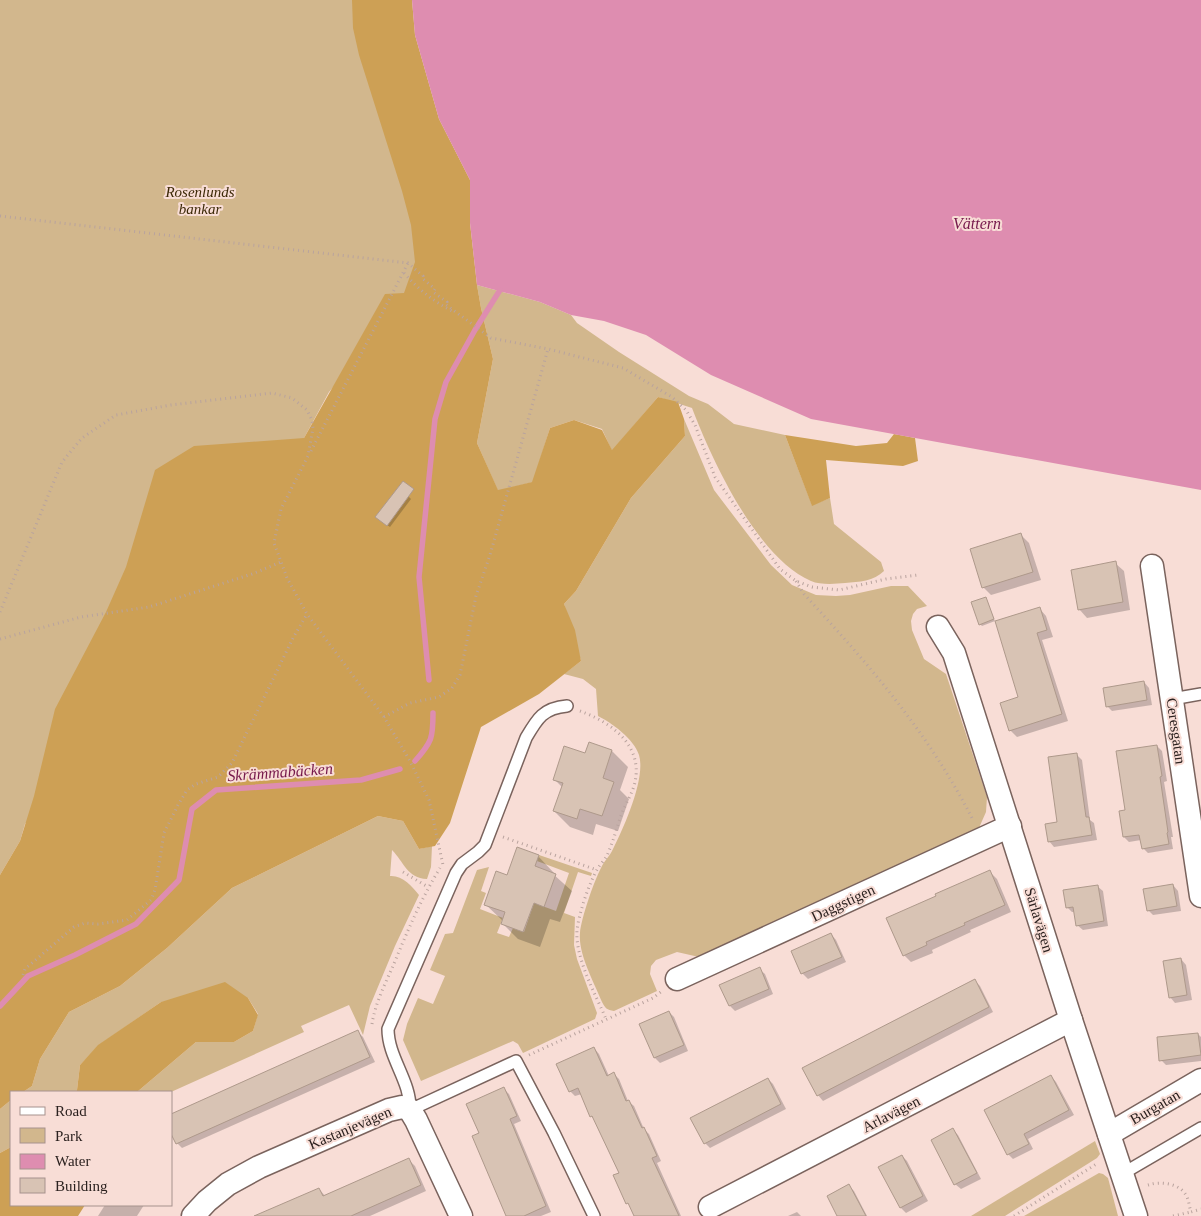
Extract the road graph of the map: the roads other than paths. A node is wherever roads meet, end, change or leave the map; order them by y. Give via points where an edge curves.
1 (1152, 566) dead end
2 (938, 627) dead end
3 (1201, 694) edge
4 (1172, 699) junction
5 (566, 706) road end
6 (1010, 826) junction
7 (1201, 896) edge
8 (677, 979) road end
9 (1071, 1020) junction
10 (1201, 1080) edge
11 (410, 1110) junction
12 (1201, 1128) edge
13 (1112, 1144) junction
14 (1122, 1174) junction
15 (710, 1207) dead end
16 (193, 1216) edge
17 (461, 1216) edge
18 (594, 1216) edge
19 (1136, 1216) edge

1 - 4 street, Ceresgatan
2 - 6 street, Särlavägen via 954,653
3 - 4 lane
4 - 7 street, Ceresgatan
5 - 11 lane via 544,712 526,738 485,845 456,873 388,1029 390,1046 408,1089
6 - 8 street, Daggstigen
6 - 9 street, Särlavägen
9 - 13 street, Särlavägen
9 - 15 street, Arlavägen
10 - 13 street, Burgatan
11 - 16 street, Kastanjevägen via 402,1107 389,1110 259,1167 228,1184
11 - 17 street, Kastanjevägen
11 - 18 lane via 516,1061
12 - 14 lane
13 - 14 street, Särlavägen
14 - 19 street, Särlavägen

